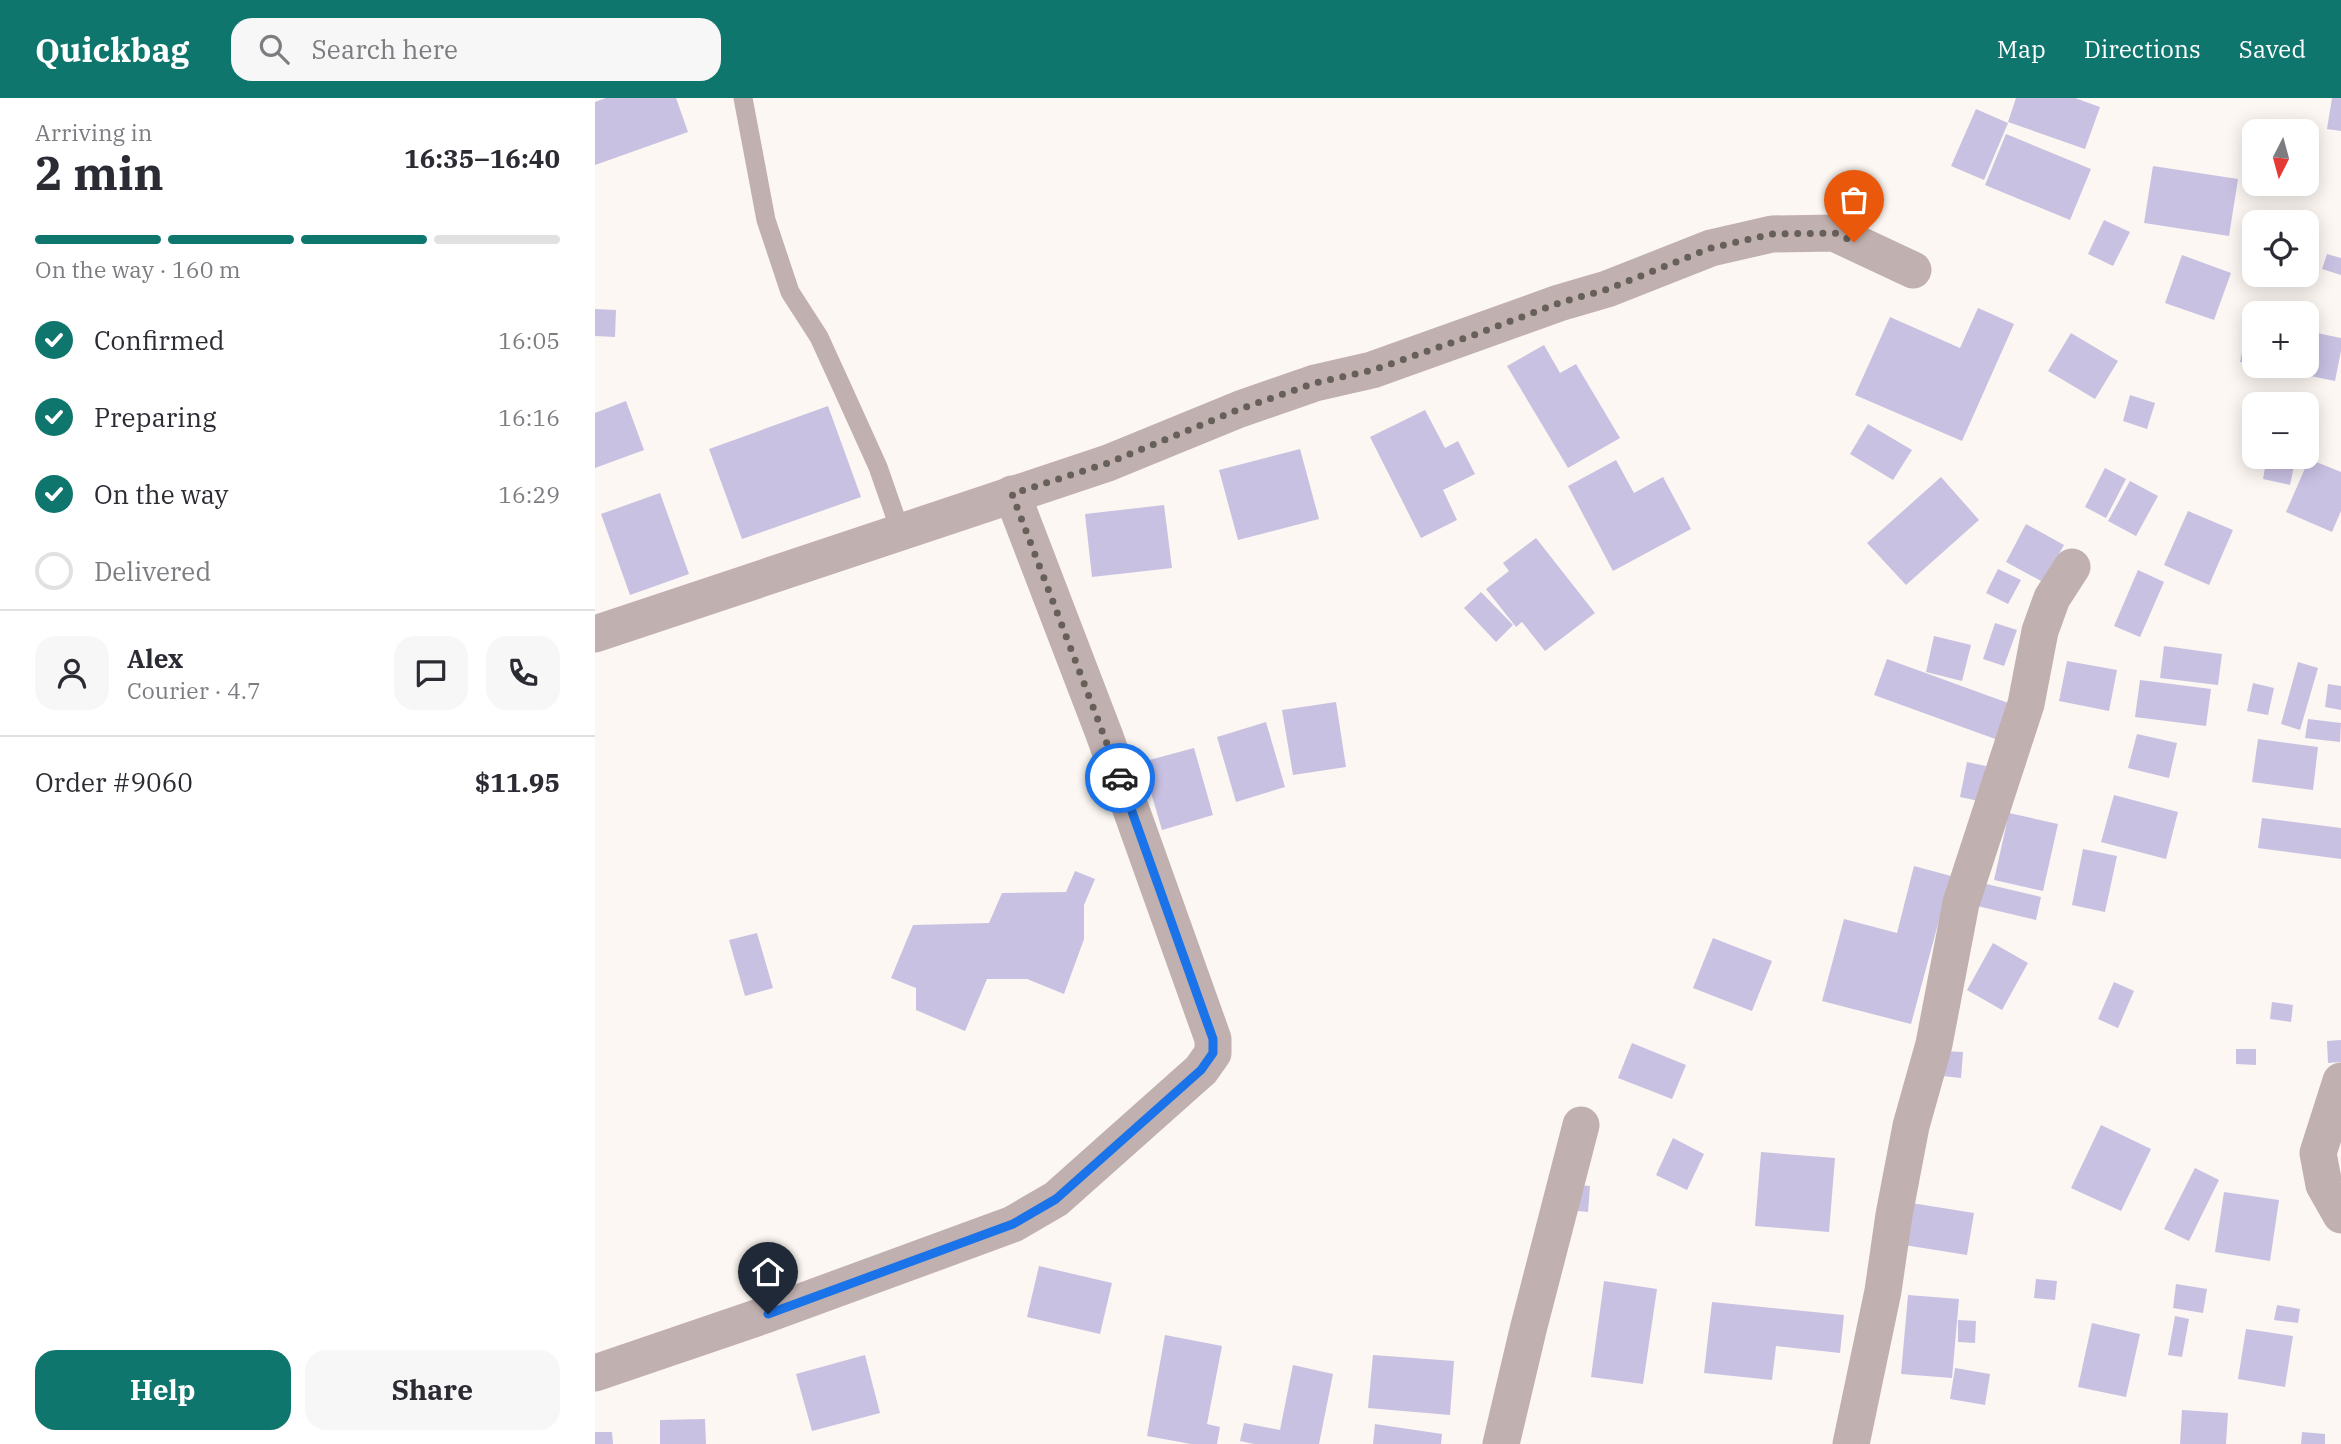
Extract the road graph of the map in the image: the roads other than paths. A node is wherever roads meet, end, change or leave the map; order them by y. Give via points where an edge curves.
1 (743, 98) edge
2 (1913, 270) dead end
3 (1012, 494) junction
4 (901, 533) junction
5 (2072, 567) dead end
6 (595, 634) edge
7 (2341, 1081) edge
8 (1581, 1125) dead end
9 (2341, 1215) edge
10 (595, 1373) edge
11 (1501, 1444) edge
12 (1851, 1444) edge

1 - 4 lane via 766,220 790,292 819,337 878,467
2 - 3 street via 1835,233 1772,234 1711,248 1608,289 1373,370 1315,383 1240,409 1108,463
3 - 4 street
3 - 10 street via 1104,734 1213,1039 1213,1053 1201,1070 1056,1199 1013,1224
4 - 6 street
5 - 12 street via 2052,597 2040,631 2026,704 1961,903 1934,1044 1911,1126
7 - 9 street via 2318,1153 2324,1185
8 - 11 street

